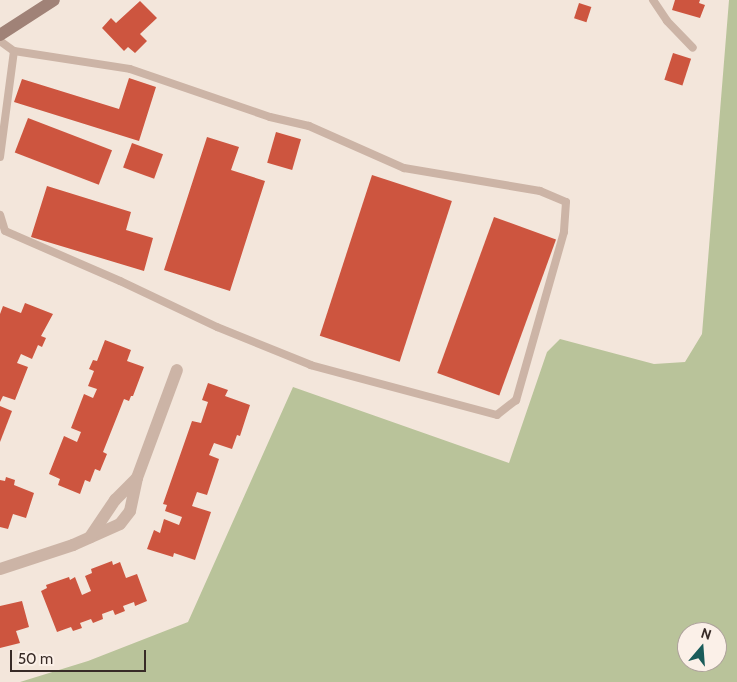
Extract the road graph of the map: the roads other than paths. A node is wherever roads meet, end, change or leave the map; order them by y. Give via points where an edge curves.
1 (54, 0) edge
2 (654, 0) edge
3 (0, 35) edge
4 (0, 41) edge
5 (693, 48) dead end
6 (14, 51) junction
7 (0, 156) edge
8 (0, 215) edge
9 (177, 370) dead end
10 (137, 478) junction
11 (90, 536) junction
12 (0, 569) edge

1 - 3 main road
2 - 5 lane via 667,21
4 - 6 lane
6 - 7 lane
6 - 8 lane via 130,69 270,117 309,126 404,168 540,190 566,202 564,232 516,400 497,415 311,365 217,327 5,231
9 - 10 street
10 - 11 street via 106,512
10 - 11 street via 126,519 111,529
11 - 12 street

